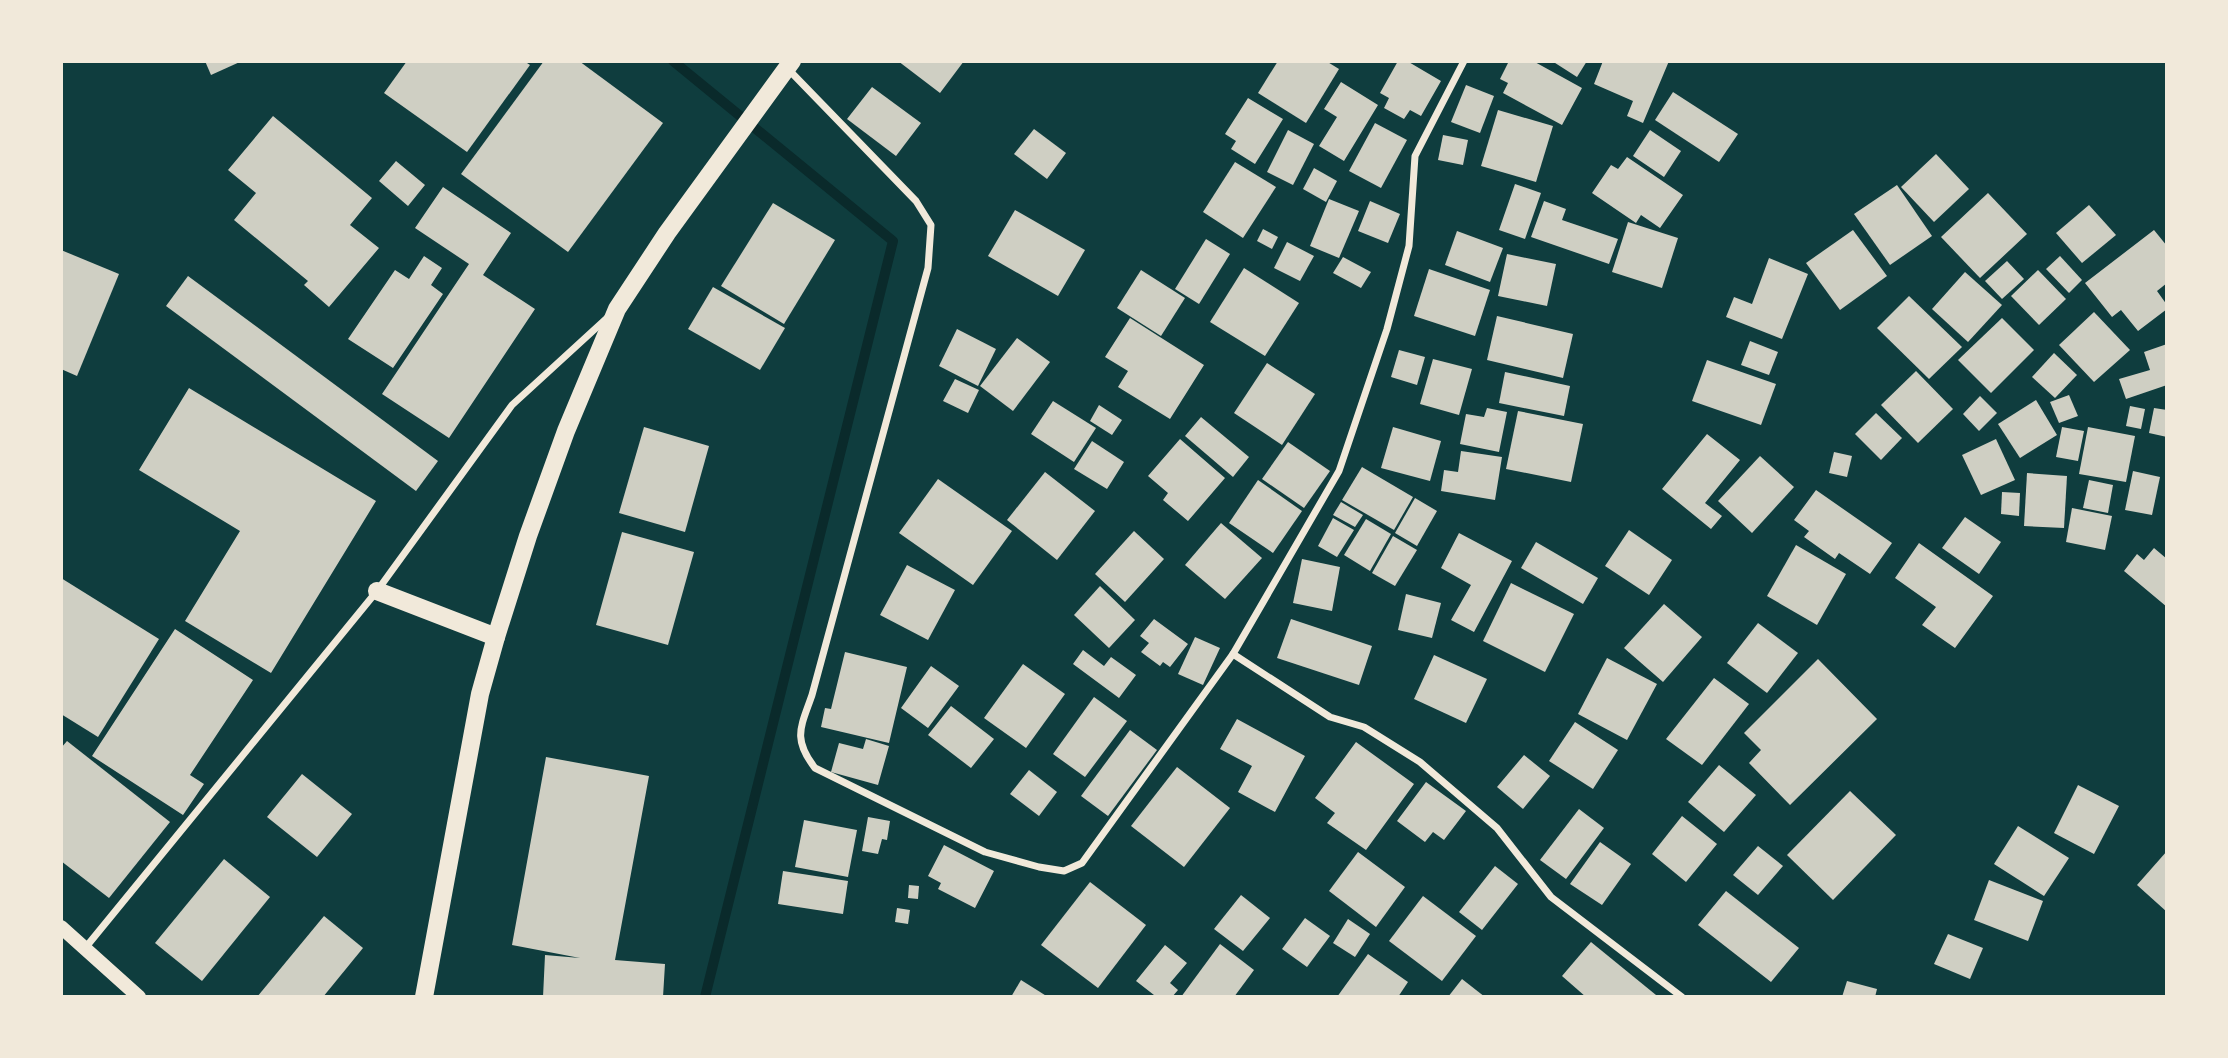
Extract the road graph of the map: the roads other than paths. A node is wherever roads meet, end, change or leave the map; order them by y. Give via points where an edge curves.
1 (1464, 61) edge
2 (789, 65) edge
3 (617, 309) junction
4 (377, 591) junction
5 (496, 637) junction
6 (1233, 654) junction
7 (61, 927) edge
8 (86, 947) junction
9 (139, 997) edge
10 (425, 997) edge
11 (1682, 997) edge

1 - 6 street via 1415,156 1409,246 1387,329 1339,471
2 - 3 main road
2 - 6 street via 916,201 931,225 928,268 800,732 803,752 815,768 985,852 1064,871 1082,863
3 - 4 street via 512,405
3 - 5 main road via 566,431
4 - 5 main road
4 - 8 street
5 - 10 main road via 480,694
6 - 11 street via 1330,717 1364,727 1420,762 1497,828 1551,897
7 - 8 main road
8 - 9 main road

